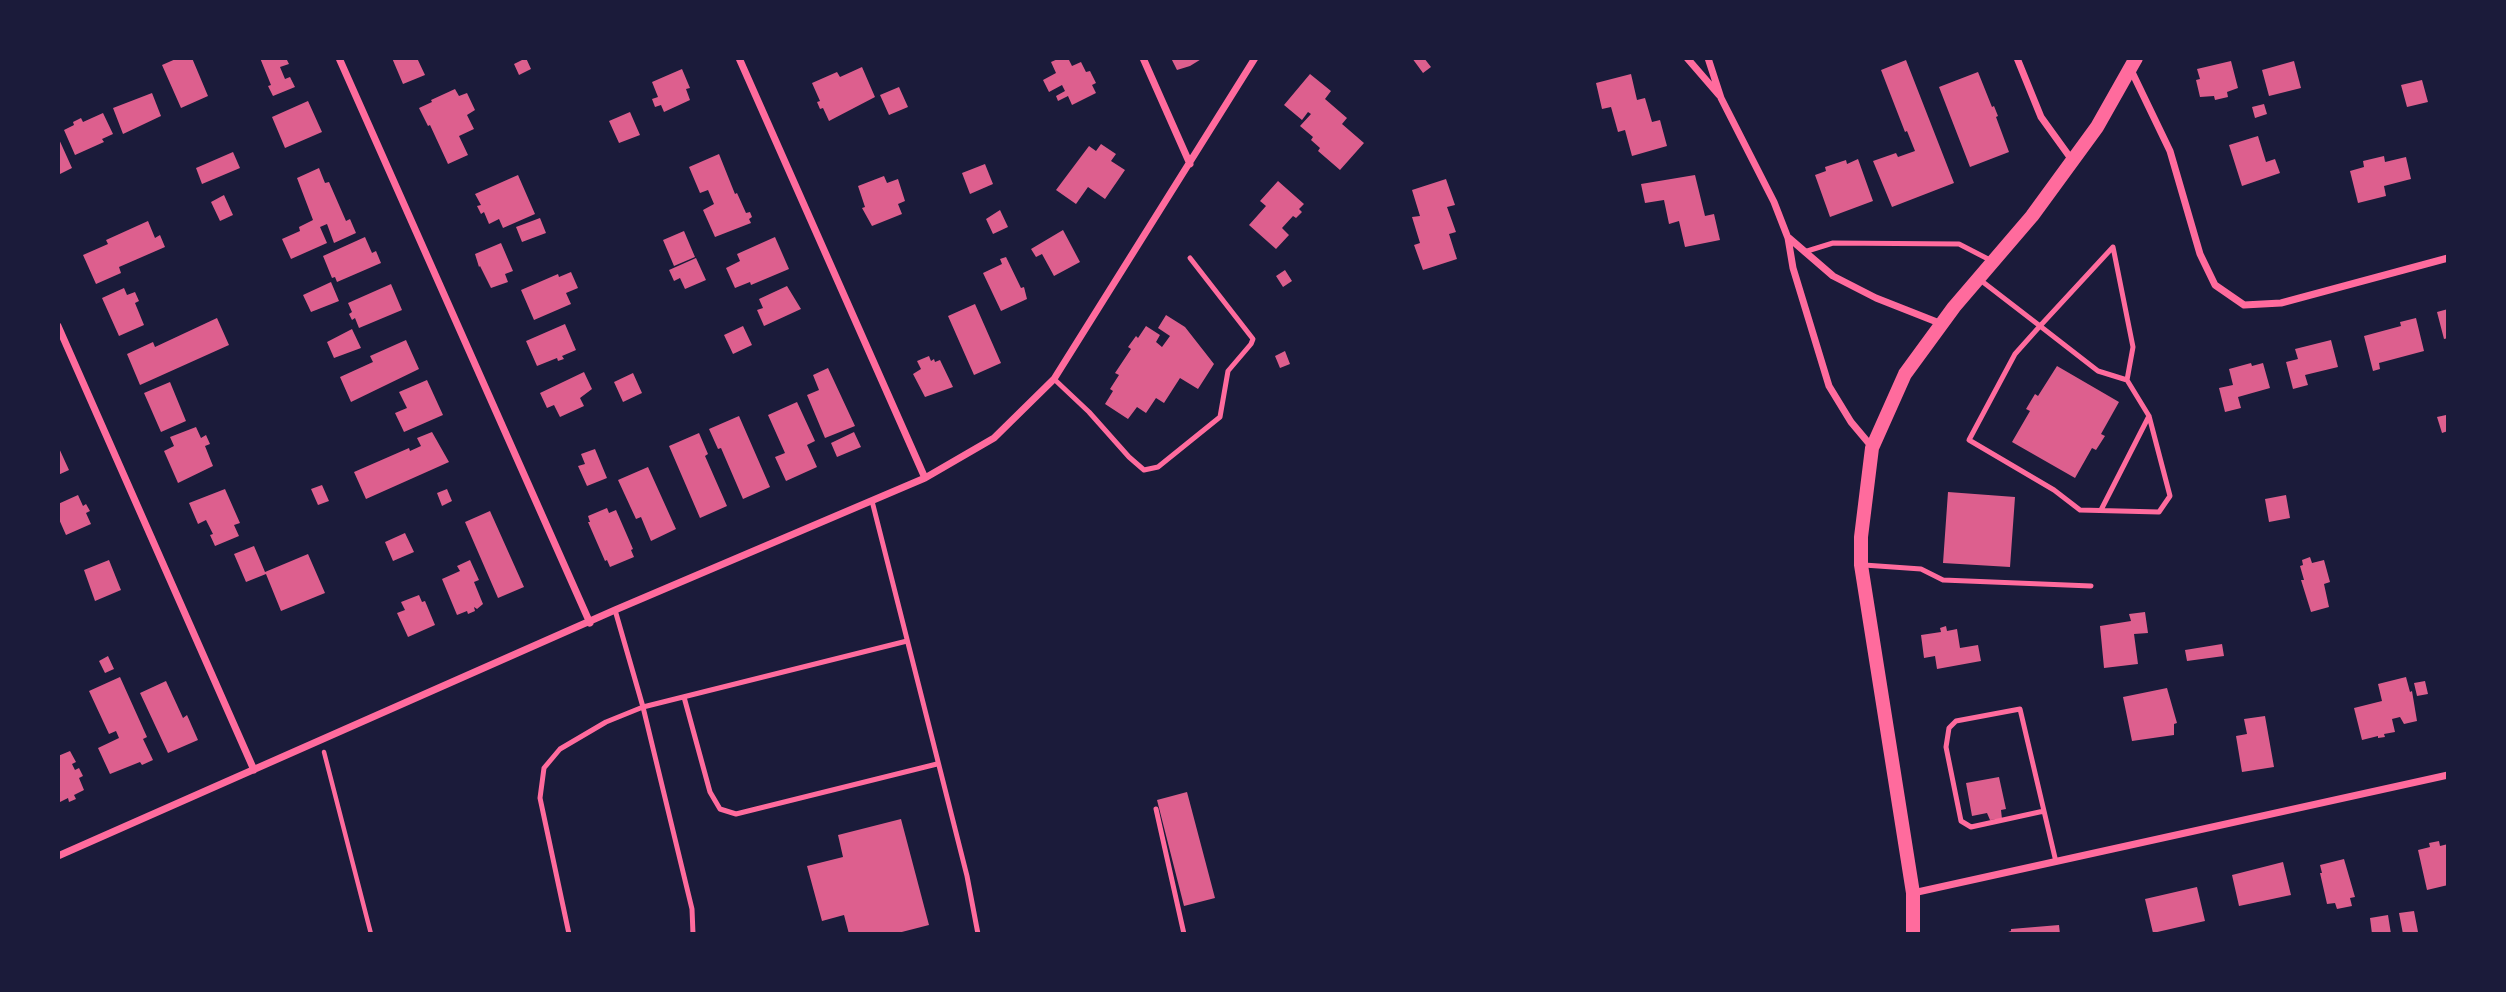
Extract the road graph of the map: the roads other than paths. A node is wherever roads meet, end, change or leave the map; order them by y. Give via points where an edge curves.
1 (339, 58) edge
2 (739, 58) edge
3 (1143, 58) edge
4 (1255, 58) edge
5 (1687, 58) edge
6 (1708, 58) edge
7 (2017, 58) edge
8 (2133, 64) edge
9 (1721, 98) junction
10 (2072, 160) junction
11 (1190, 164) junction
12 (1788, 238) junction
13 (1804, 252) junction
14 (1190, 258) dead end
15 (2448, 258) edge
16 (1993, 261) junction
17 (1979, 279) junction
18 (1942, 324) junction
19 (58, 326) edge
20 (2040, 326) junction
21 (1054, 379) junction
22 (2126, 380) junction
23 (2149, 416) junction
24 (1872, 448) junction
25 (925, 478) junction
26 (872, 501) junction
27 (2101, 510) junction
28 (1861, 565) junction
29 (2091, 586) dead end
30 (615, 610) junction
31 (590, 623) junction
32 (907, 641) junction
33 (684, 697) junction
34 (643, 707) junction
35 (937, 764) junction
36 (254, 770) junction
37 (2448, 775) edge
38 (1156, 809) dead end
39 (2045, 811) junction
40 (58, 856) edge
41 (2056, 862) junction
42 (1913, 893) junction
43 (569, 934) edge
44 (693, 934) edge
45 (978, 934) edge
46 (1184, 934) edge
47 (1913, 934) edge

1 - 31 street
2 - 25 street
3 - 11 street
4 - 11 street
5 - 9 street
6 - 9 street
7 - 10 street via 2041,117
8 - 10 main road
8 - 15 street via 2170,151 2200,254 2215,285 2244,305 2281,303
9 - 12 street
10 - 16 main road
11 - 21 street
12 - 13 street
12 - 24 street via 1829,386
13 - 16 lane via 1833,243 1959,244
13 - 18 street via 1833,276
14 - 21 lane via 1253,339 1228,371 1220,417 1158,467 1144,470
16 - 17 main road
17 - 18 main road
17 - 20 lane
18 - 24 main road via 1905,373
19 - 36 street
20 - 22 lane via 2098,371
20 - 22 lane via 2113,247 2133,346
20 - 27 lane via 2015,354 1969,440 2080,510
21 - 25 street via 994,438
22 - 23 lane
23 - 27 lane
23 - 27 lane via 2170,496 2159,512
24 - 28 main road
25 - 26 street
26 - 30 street
26 - 32 lane
28 - 29 lane via 1921,569 1943,580
28 - 42 main road
30 - 31 street
30 - 34 lane
31 - 36 street
32 - 33 lane
32 - 35 lane
33 - 34 lane
33 - 35 lane via 710,792 720,809 736,814
34 - 43 lane via 560,749 544,768 540,798
34 - 44 lane via 692,909
35 - 45 lane
36 - 40 street
37 - 41 street
38 - 46 lane
39 - 39 lane via 2020,709 1956,721 1949,728 1946,747 1961,821 1971,827
39 - 41 lane
41 - 42 street
42 - 47 main road

